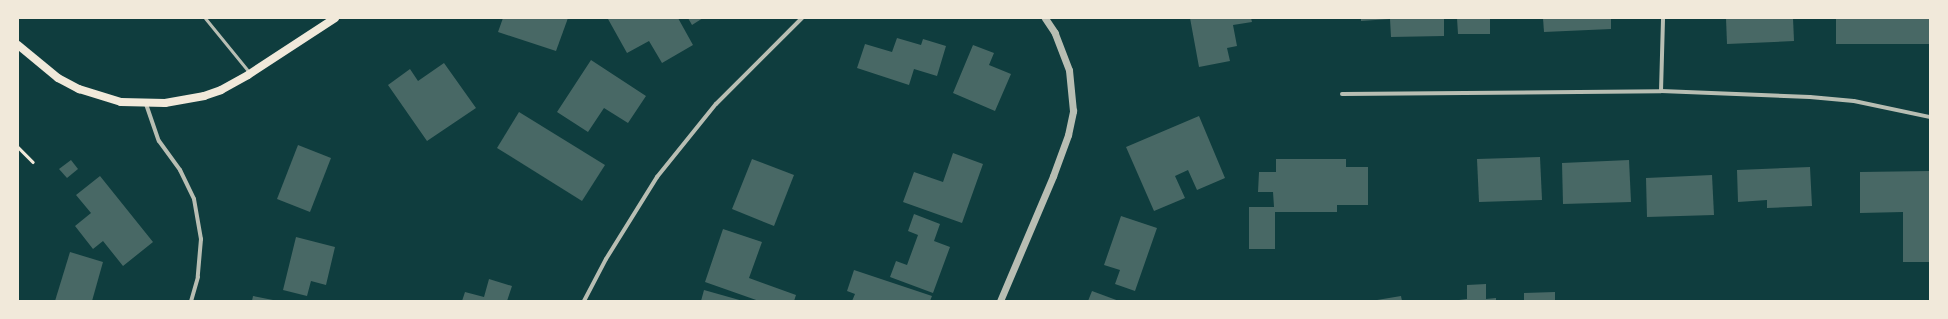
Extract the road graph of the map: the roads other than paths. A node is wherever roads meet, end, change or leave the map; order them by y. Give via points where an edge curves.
1 (205, 18) edge
2 (334, 18) edge
3 (802, 18) edge
4 (1045, 18) edge
5 (1663, 18) edge
6 (18, 45) edge
7 (250, 74) junction
8 (1661, 91) junction
9 (1342, 94) dead end
10 (146, 104) junction
11 (1930, 117) edge
12 (191, 301) edge
13 (584, 301) edge
14 (1000, 301) edge

1 - 7 lane
2 - 7 main road
3 - 13 street via 716,104 657,178 606,259
4 - 14 street via 1055,33 1069,70 1073,111 1068,135 1053,176
5 - 8 street
6 - 10 main road via 58,78 79,89 121,102
7 - 10 main road via 204,96
8 - 9 street
8 - 11 street via 1854,101
10 - 12 street via 160,141 180,170 194,199 201,240 198,277

